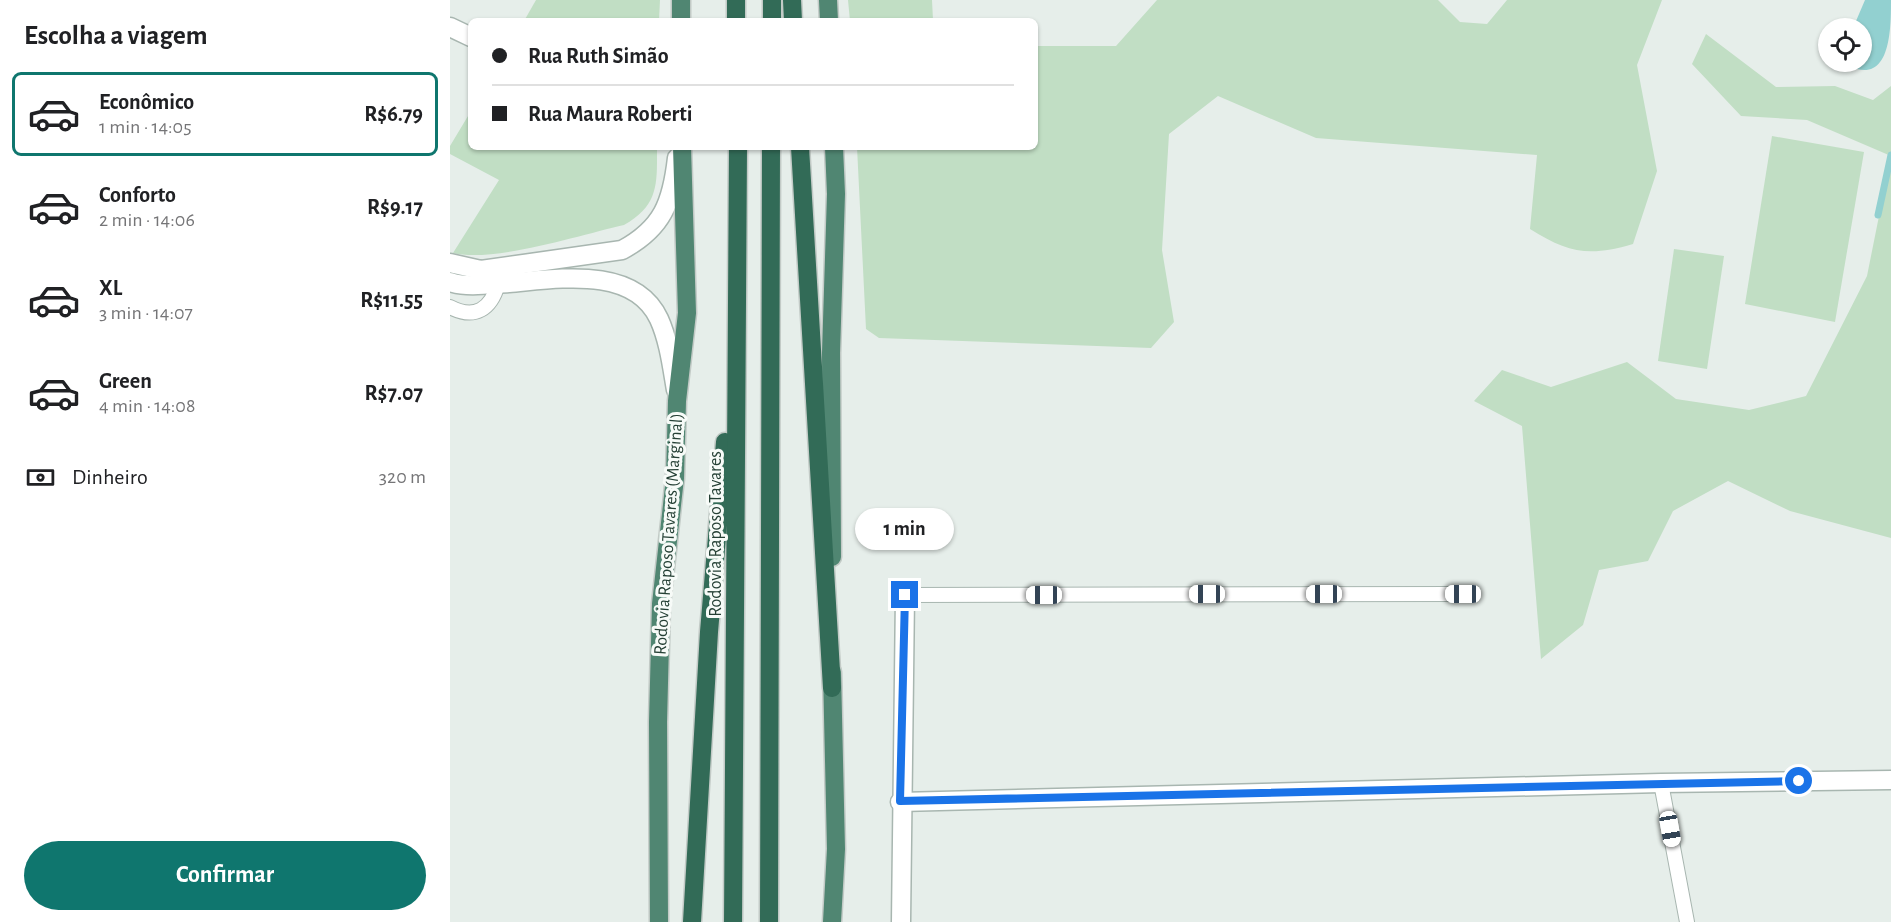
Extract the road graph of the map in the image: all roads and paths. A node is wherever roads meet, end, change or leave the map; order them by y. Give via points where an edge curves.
1 (681, 0) edge
2 (736, 0) edge
3 (772, 0) edge
4 (792, 0) edge
5 (828, 0) edge
6 (681, 18) edge
7 (736, 18) edge
8 (772, 18) edge
9 (793, 18) edge
10 (829, 18) edge
11 (450, 27) edge
12 (468, 36) edge
13 (679, 150) edge
14 (680, 150) edge
15 (738, 150) edge
16 (771, 150) edge
17 (800, 150) edge
18 (834, 150) edge
19 (450, 262) edge
20 (450, 282) edge
21 (498, 284) junction
22 (450, 307) edge
23 (737, 311) junction
24 (677, 401) junction
25 (1463, 594) dead end
26 (905, 595) joint
27 (832, 688) junction
28 (1891, 780) edge
29 (1661, 783) junction
30 (900, 801) junction
31 (659, 922) edge
32 (692, 922) edge
33 (733, 922) edge
34 (769, 922) edge
35 (832, 922) edge
36 (901, 922) edge
37 (1687, 922) edge

1 - 6 highway
2 - 7 highway
3 - 8 highway
4 - 9 highway
5 - 10 highway
11 - 12 street
13 - 19 street via 667,206 656,226 622,250 481,270
14 - 24 highway, Rodovia Raposo Tavares (Marginal) via 687,313
15 - 23 highway, Rodovia Raposo Tavares
16 - 34 highway
17 - 27 highway
18 - 27 highway
20 - 21 street
21 - 22 lane via 494,299 478,312 462,313
21 - 24 street via 602,280 625,286 648,301 659,319 670,356
23 - 32 highway via 709,632
23 - 33 highway, Rodovia Raposo Tavares
24 - 31 highway, Rodovia Raposo Tavares (Marginal) via 675,478 661,604
25 - 26 lane
26 - 30 street
27 - 35 highway via 836,849
28 - 29 street
29 - 30 street
29 - 37 lane
30 - 36 street

